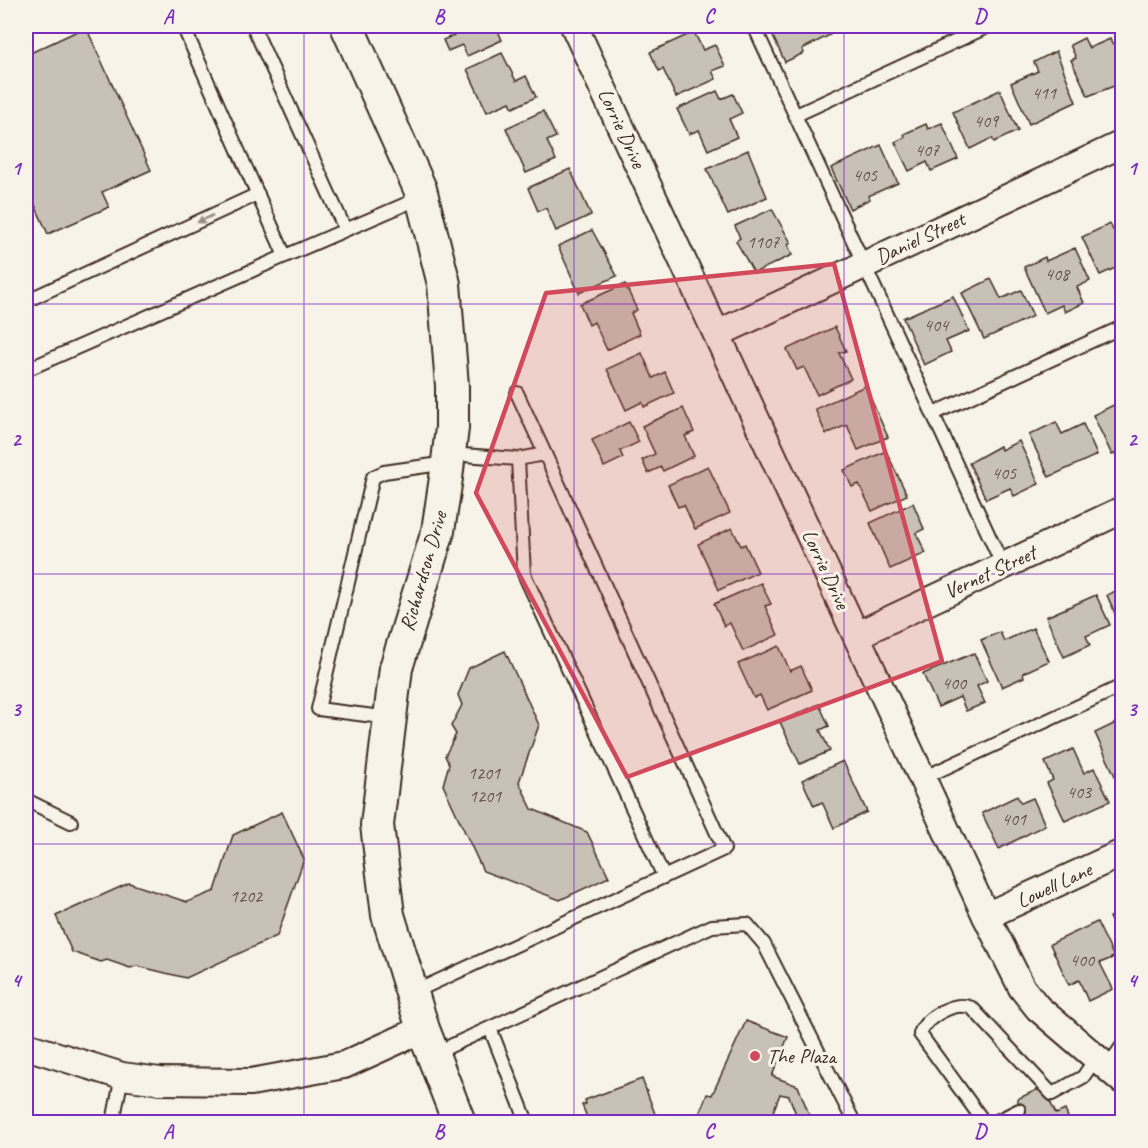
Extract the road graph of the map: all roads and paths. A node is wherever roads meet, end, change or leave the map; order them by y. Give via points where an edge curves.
1 (183, 26) edge
2 (252, 26) edge
3 (346, 26) edge
4 (754, 26) edge
5 (990, 26) edge
6 (582, 28) edge
7 (796, 115) junction
8 (1122, 144) edge
9 (258, 194) junction
10 (423, 196) junction
11 (345, 229) junction
12 (285, 256) junction
13 (864, 264) junction
14 (26, 301) edge
15 (1122, 327) edge
16 (717, 334) junction
17 (26, 370) edge
18 (517, 393) dead end
19 (933, 414) junction
20 (544, 454) junction
21 (448, 458) junction
22 (518, 459) junction
23 (1122, 510) edge
24 (1003, 566) junction
25 (857, 634) junction
26 (1122, 686) edge
27 (390, 718) junction
28 (923, 778) junction
29 (26, 800) edge
30 (70, 822) dead end
31 (1122, 853) edge
32 (664, 877) junction
33 (986, 916) junction
34 (412, 993) junction
35 (490, 1028) junction
36 (428, 1042) junction
37 (1122, 1046) edge
38 (26, 1047) edge
39 (1109, 1069) edge
40 (122, 1076) junction
41 (1019, 1110) dead end
42 (113, 1122) edge
43 (459, 1122) edge
44 (527, 1122) edge
45 (854, 1122) edge
46 (984, 1122) edge
47 (995, 1122) edge

1 - 9 lane
2 - 11 lane
3 - 10 street, Richardson Drive
4 - 7 lane
5 - 7 lane
6 - 16 street, Lorrie Drive
7 - 13 lane
8 - 13 street, Daniel Street
9 - 12 lane
9 -> 14 lane
10 - 11 lane
10 - 21 street, Richardson Drive via 444,285 452,386
11 - 12 lane
12 - 17 lane
13 - 16 street, Daniel Street
13 - 19 lane
15 - 19 lane
16 - 25 street, Lorrie Drive
18 - 20 lane
19 - 24 lane
20 - 22 lane
20 - 32 lane via 724,849
21 - 22 lane
21 - 27 street, Richardson Drive via 438,531 396,668
21 - 27 lane via 373,477 318,709
22 - 32 lane via 524,574
23 - 24 street, Vernet Street
24 - 25 street, Vernet Street
25 - 28 street, Lorrie Drive
26 - 28 lane
27 - 34 street, Richardson Drive via 377,825 388,915
28 - 33 street, Lorrie Drive
29 - 30 lane
31 - 33 street, Lowell Lane
32 - 34 lane
33 - 39 street, Lorrie Drive via 1022,988 1038,1008
34 - 36 street, Richardson Drive
35 - 36 lane
35 - 44 lane
35 - 45 lane via 712,926 747,924 764,944
36 - 40 street via 344,1065 251,1082 160,1081
36 - 43 street, Richardson Drive
37 - 39 lane
38 - 40 street
39 - 46 lane via 1083,1077 1052,1094 972,1008 953,1007 926,1021 920,1034
40 - 42 lane
41 - 47 lane

